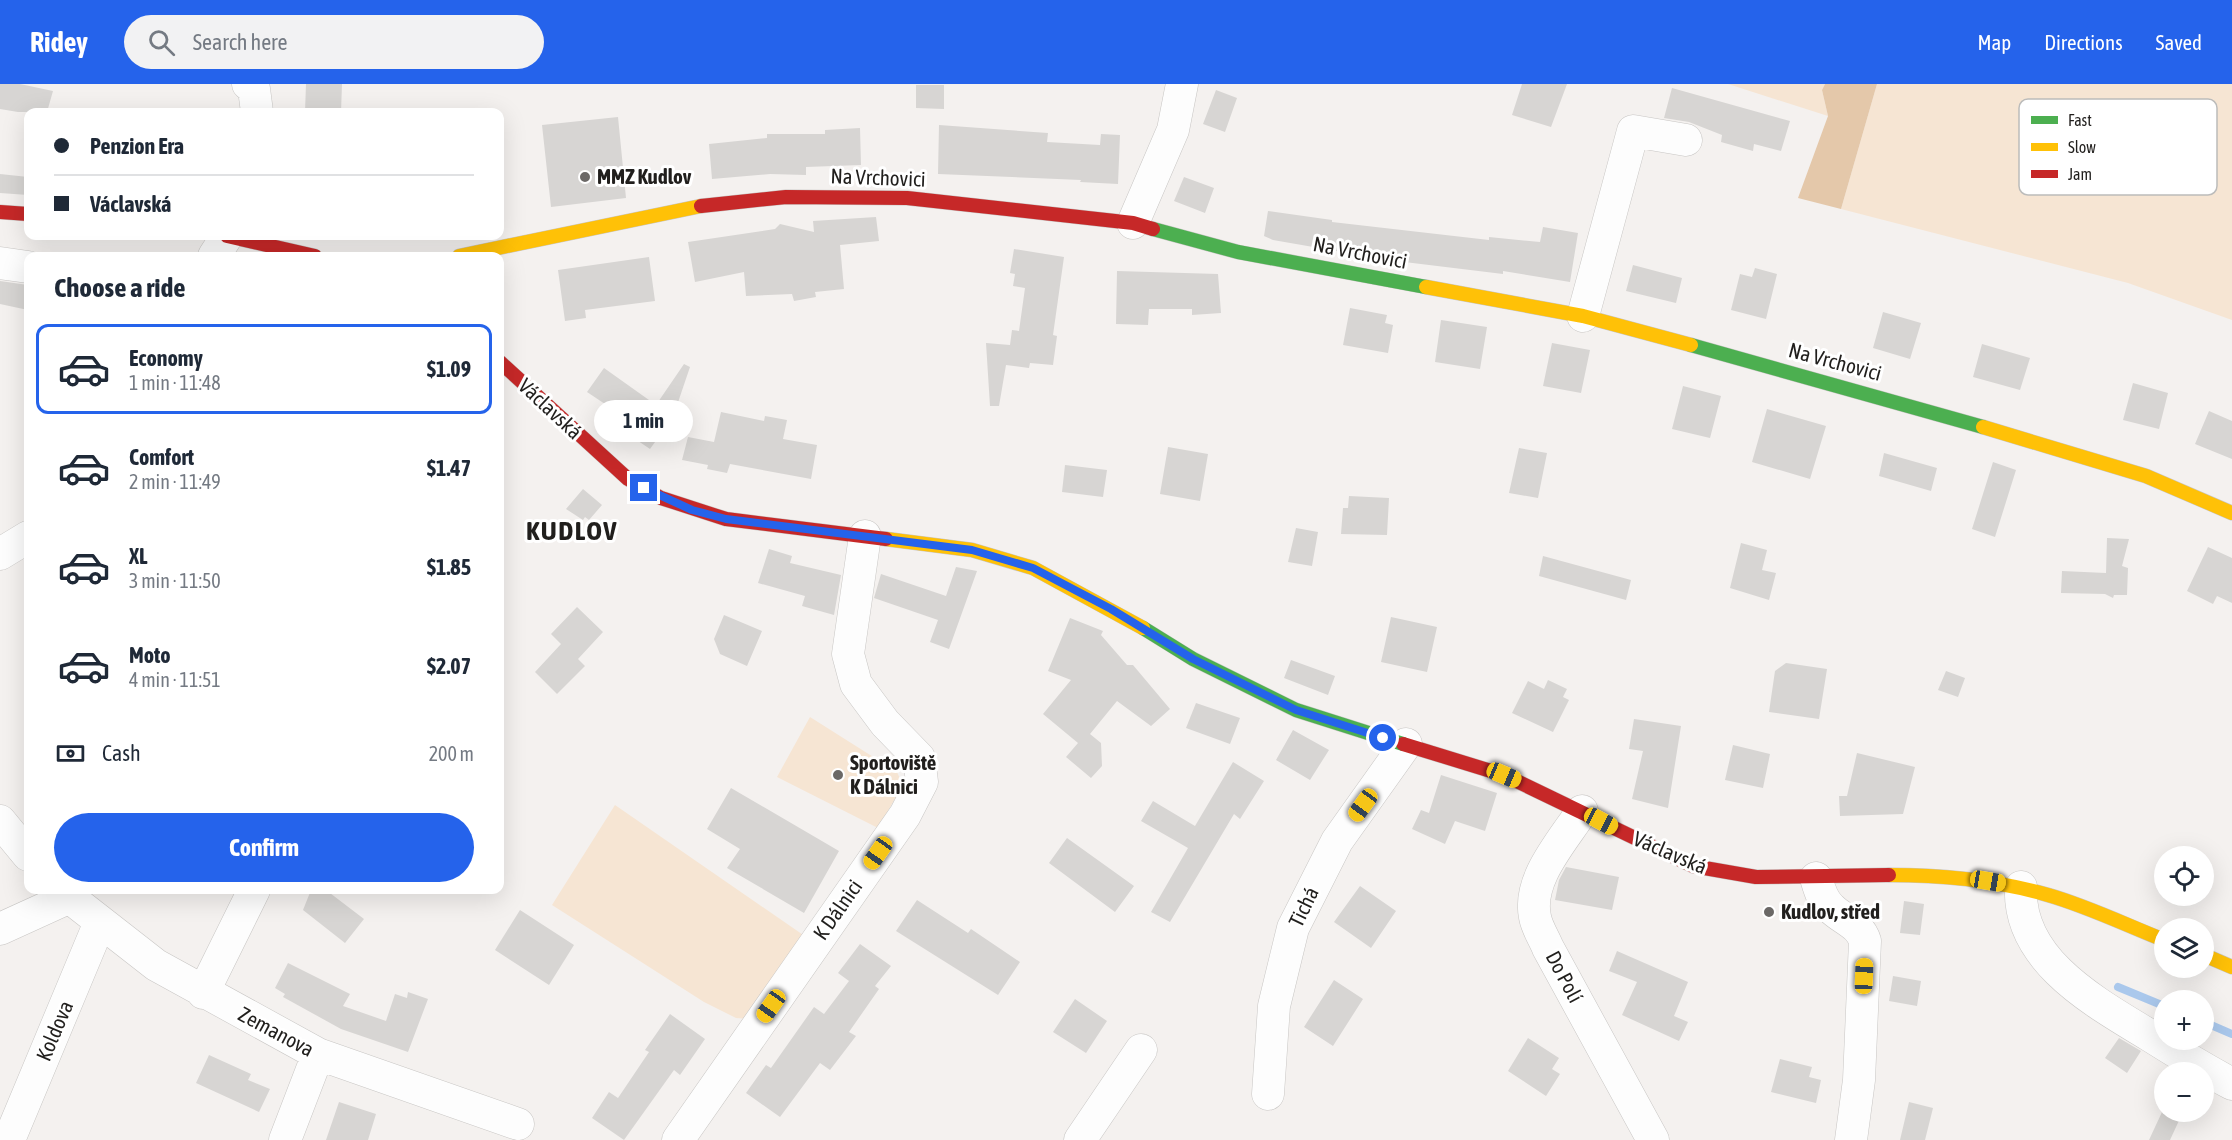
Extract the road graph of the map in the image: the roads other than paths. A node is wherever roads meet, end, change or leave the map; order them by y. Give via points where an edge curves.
1 (248, 84) edge
2 (1182, 84) edge
3 (256, 108) edge
4 (1686, 140) dead end
5 (0, 212) edge
6 (24, 214) edge
7 (1133, 223) junction
8 (245, 240) edge
9 (297, 252) edge
10 (478, 252) edge
11 (0, 263) edge
12 (24, 266) edge
13 (1583, 316) junction
14 (504, 366) edge
15 (2232, 513) edge
16 (865, 536) junction
17 (24, 539) edge
18 (0, 554) edge
19 (1406, 744) junction
20 (1582, 811) junction
21 (0, 821) edge
22 (24, 850) edge
23 (1816, 878) junction
24 (2021, 887) junction
25 (64, 894) edge
26 (252, 894) edge
27 (100, 922) junction
28 (0, 929) edge
29 (2154, 936) edge
30 (2214, 959) edge
31 (2232, 967) edge
32 (203, 993) junction
33 (1142, 1050) dead end
34 (318, 1054) junction
35 (2232, 1084) edge
36 (1268, 1094) dead end
37 (518, 1124) dead end
38 (9, 1140) edge
39 (285, 1140) edge
40 (678, 1140) edge
41 (1080, 1140) edge
42 (1653, 1140) edge
43 (1851, 1140) edge

1 - 3 street via 254,88
2 - 7 street via 1173,130
4 - 13 street via 1633,131
5 - 6 street
7 - 10 street, Na Vrchovici via 907,198 786,197 687,208
7 - 13 street, Na Vrchovici via 1238,252
8 - 9 street
11 - 12 street
13 - 15 street, Na Vrchovici via 1886,398 2146,476
14 - 16 street, Václavská via 618,471 661,498 726,519
16 - 19 street, Václavská via 972,550 1033,568 1193,659 1296,710
16 - 40 street, K Dálnici via 848,654 856,684 885,723 919,758 922,782 904,815
17 - 18 street
19 - 20 street, Václavská via 1504,775
19 - 36 street, Tichá via 1337,841 1293,928 1274,1006
20 - 23 street, Václavská via 1693,866 1733,875
20 - 42 street, Do Polí via 1543,872 1536,890 1536,920
21 - 22 street
23 - 24 street, Václavská via 1932,875
23 - 43 street via 1831,908 1862,932 1865,941 1859,1080
24 - 29 street, Václavská
24 - 35 street via 2020,910 2028,931 2060,973 2110,1011
25 - 27 street, Zemanova
25 - 28 street
26 - 32 street
27 - 32 street, Zemanova
27 - 38 street, Koldova
30 - 31 street
32 - 34 street, Zemanova
33 - 41 street
34 - 37 street, Zemanova
34 - 39 street

